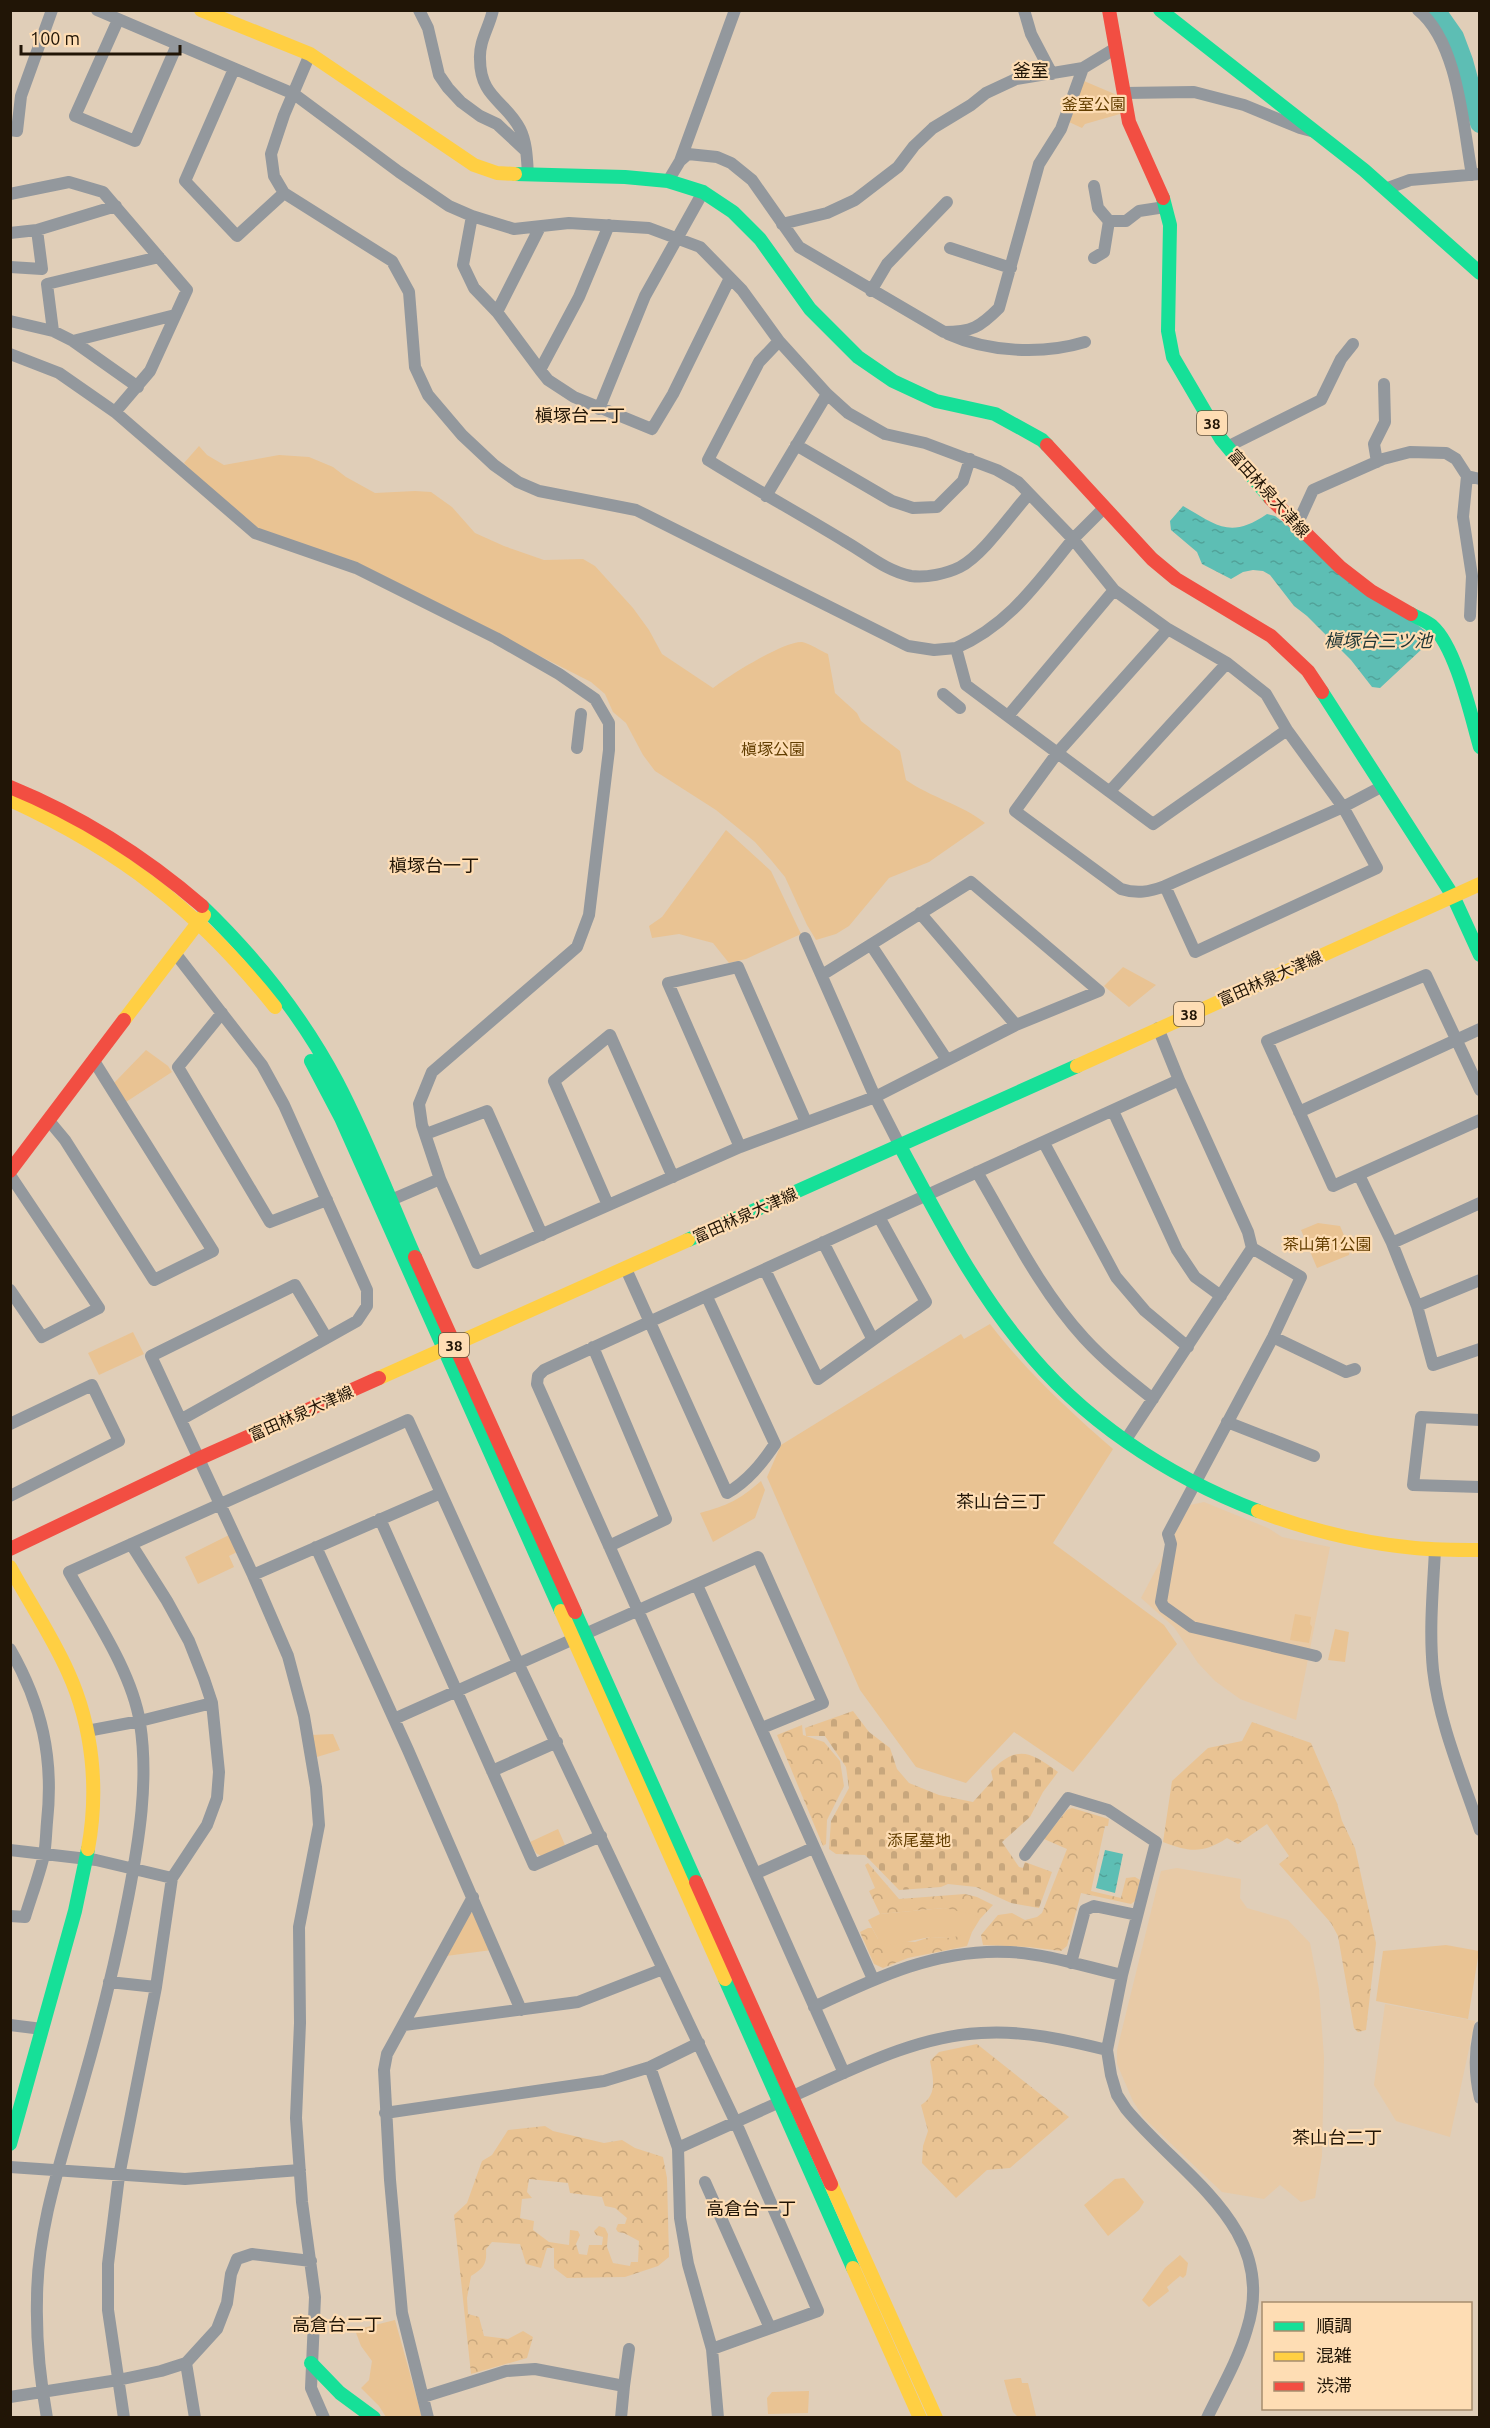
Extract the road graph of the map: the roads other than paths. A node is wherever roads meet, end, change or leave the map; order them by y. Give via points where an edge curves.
1 (52, 10) edge
2 (97, 10) edge
3 (201, 10) edge
4 (419, 10) edge
5 (493, 10) edge
6 (735, 10) edge
7 (1024, 10) edge
8 (1109, 10) edge
9 (1160, 10) edge
10 (1418, 10) edge
11 (118, 20) junction
12 (177, 45) junction
13 (1116, 48) junction
14 (310, 54) junction
15 (1083, 68) junction
16 (234, 69) junction
17 (1052, 74) junction
18 (1124, 93) junction
19 (294, 94) junction
20 (10, 130) edge
21 (1319, 133) junction
22 (526, 151) junction
23 (680, 160) junction
24 (1475, 174) edge
25 (528, 175) junction
26 (669, 181) junction
27 (1094, 186) dead end
28 (1388, 188) junction
29 (703, 192) junction
30 (284, 193) junction
31 (10, 194) edge
32 (947, 202) dead end
33 (116, 206) junction
34 (1165, 207) junction
35 (472, 216) junction
36 (1109, 221) junction
37 (782, 224) junction
38 (609, 225) junction
39 (540, 227) junction
40 (37, 230) junction
41 (10, 233) edge
42 (678, 239) junction
43 (950, 248) dead end
44 (159, 257) junction
45 (1094, 258) dead end
46 (10, 267) edge
47 (1011, 268) junction
48 (42, 269) junction
49 (1479, 273) edge
50 (730, 278) junction
51 (47, 284) junction
52 (871, 291) junction
53 (497, 312) junction
54 (175, 315) junction
55 (10, 321) edge
56 (52, 331) junction
57 (944, 332) junction
58 (73, 341) junction
59 (779, 341) junction
60 (1085, 342) dead end
61 (1353, 344) dead end
62 (10, 354) edge
63 (540, 370) junction
64 (1384, 384) dead end
65 (138, 387) junction
66 (827, 394) junction
67 (599, 409) junction
68 (115, 412) junction
69 (796, 445) junction
70 (1227, 447) junction
71 (970, 459) junction
72 (1377, 462) junction
73 (1473, 477) edge
74 (1029, 494) junction
75 (766, 496) junction
76 (1104, 508) junction
77 (1297, 525) junction
78 (1073, 539) junction
79 (1114, 590) junction
80 (1470, 616) dead end
81 (1168, 629) junction
82 (956, 648) junction
83 (1227, 663) junction
84 (943, 694) dead end
85 (960, 708) dead end
86 (1473, 709) edge
87 (580, 714) dead end
88 (1008, 716) junction
89 (1287, 730) junction
90 (1479, 747) edge
91 (577, 748) dead end
92 (1058, 752) junction
93 (1383, 786) junction
94 (10, 787) edge
95 (1110, 790) junction
96 (10, 800) edge
97 (1343, 807) junction
98 (1479, 884) edge
99 (1165, 886) junction
100 (1453, 896) junction
101 (920, 913) junction
102 (203, 916) junction
103 (805, 938) dead end
104 (871, 945) junction
105 (175, 953) junction
106 (1479, 955) edge
107 (822, 975) junction
108 (222, 1013) junction
109 (1016, 1025) junction
110 (1158, 1028) junction
111 (1479, 1029) edge
112 (1457, 1040) junction
113 (947, 1060) junction
114 (94, 1061) junction
115 (1179, 1080) junction
116 (1479, 1090) edge
117 (875, 1097) junction
118 (1113, 1111) junction
119 (1299, 1112) junction
120 (1479, 1120) edge
121 (50, 1122) junction
122 (806, 1122) junction
123 (426, 1134) junction
124 (1044, 1143) junction
125 (900, 1146) junction
126 (740, 1147) junction
127 (977, 1172) junction
128 (10, 1173) edge
129 (1359, 1175) junction
130 (673, 1177) junction
131 (440, 1179) junction
132 (926, 1195) junction
133 (327, 1200) junction
134 (391, 1200) junction
135 (1479, 1203) edge
136 (608, 1205) junction
137 (879, 1217) junction
138 (542, 1235) junction
139 (823, 1242) junction
140 (1392, 1243) junction
141 (1252, 1248) junction
142 (626, 1269) junction
143 (765, 1270) junction
144 (1479, 1280) edge
145 (10, 1290) edge
146 (1221, 1296) junction
147 (708, 1297) junction
148 (1417, 1306) junction
149 (651, 1321) junction
150 (326, 1337) junction
151 (1273, 1337) junction
152 (873, 1340) junction
153 (449, 1347) junction
154 (593, 1347) junction
155 (1188, 1347) junction
156 (1479, 1349) edge
157 (1355, 1369) dead end
158 (1153, 1399) junction
159 (182, 1419) junction
160 (1479, 1420) edge
161 (1227, 1422) junction
162 (10, 1424) edge
163 (1125, 1441) junction
164 (1314, 1456) dead end
165 (198, 1459) junction
166 (1194, 1484) junction
167 (1479, 1487) edge
168 (441, 1493) junction
169 (10, 1496) edge
170 (219, 1504) junction
171 (380, 1519) junction
172 (131, 1544) junction
173 (609, 1546) junction
174 (316, 1547) junction
175 (10, 1549) edge
176 (1435, 1550) junction
177 (1479, 1550) edge
178 (10, 1567) edge
179 (253, 1575) junction
180 (697, 1585) junction
181 (637, 1610) junction
182 (579, 1635) junction
183 (10, 1649) edge
184 (1316, 1656) dead end
185 (518, 1663) junction
186 (458, 1691) junction
187 (212, 1702) junction
188 (394, 1719) junction
189 (140, 1721) junction
190 (762, 1728) junction
191 (87, 1731) junction
192 (557, 1742) junction
193 (492, 1772) junction
194 (1479, 1830) edge
195 (601, 1836) junction
196 (813, 1848) junction
197 (10, 1850) edge
198 (44, 1853) junction
199 (1025, 1855) dead end
200 (88, 1859) junction
201 (134, 1869) junction
202 (757, 1873) junction
203 (172, 1878) junction
204 (472, 1897) junction
205 (1137, 1915) junction
206 (10, 1916) edge
207 (1071, 1963) junction
208 (663, 1969) junction
209 (1122, 1976) junction
210 (873, 1979) junction
211 (109, 1982) junction
212 (156, 1987) junction
213 (814, 2007) junction
214 (521, 2010) junction
215 (10, 2025) edge
216 (404, 2025) junction
217 (1479, 2027) edge
218 (42, 2029) junction
219 (699, 2043) junction
220 (1107, 2050) junction
221 (650, 2067) junction
222 (844, 2073) junction
223 (1479, 2098) edge
224 (786, 2099) junction
225 (385, 2113) junction
226 (736, 2123) junction
227 (10, 2144) edge
228 (678, 2148) junction
229 (10, 2167) edge
230 (57, 2169) junction
231 (300, 2170) junction
232 (119, 2176) junction
233 (705, 2182) dead end
234 (310, 2261) junction
235 (770, 2328) junction
236 (628, 2349) dead end
237 (712, 2349) junction
238 (186, 2363) junction
239 (311, 2363) junction
240 (118, 2380) junction
241 (624, 2386) junction
242 (43, 2391) junction
243 (10, 2397) edge
244 (423, 2397) junction
245 (47, 2418) edge
246 (124, 2418) edge
247 (195, 2418) edge
248 (324, 2418) edge
249 (374, 2418) edge
250 (429, 2418) edge
251 (621, 2418) edge
252 (718, 2418) edge
253 (920, 2418) edge
254 (936, 2418) edge
255 (1207, 2418) edge

1 - 20 street via 21,96 17,130
2 - 11 street
3 - 14 street
4 - 22 street via 428,28 439,75 448,88
5 - 22 street via 480,45 482,76 487,90 520,128
6 - 23 street
7 - 17 street via 1031,34
8 - 13 street, 富田林泉大津線 / 38
9 - 21 street
10 - 24 street via 1431,21 1451,60
11 - 12 street
11 - 12 street via 75,116 135,141
12 - 16 street
13 - 15 street
13 - 18 street, 富田林泉大津線 / 38
14 - 19 street
14 - 25 street via 474,165 497,173
15 - 17 street
15 - 47 street via 1061,129 1039,164
16 - 19 street
16 - 30 street via 185,181 237,236
17 - 37 street via 1016,79 986,93 933,128 898,167 855,200 827,213
18 - 21 street via 1194,92 1244,105
18 - 34 street, 富田林泉大津線 / 38 via 1134,137
19 - 30 street via 271,154 274,176
19 - 35 street via 399,172 449,206
21 - 28 street
22 - 25 street
23 - 26 street
23 - 37 street via 688,154 717,157 731,163 752,180
24 - 28 street via 1410,180
25 - 26 street
26 - 29 street
27 - 36 street via 1098,208
28 - 49 street
29 - 42 street
29 - 76 street via 733,212 760,239 810,309 858,357 893,381 936,401 995,414 1042,440
30 - 82 street via 392,261 409,292 415,367 428,395 462,435 518,482 539,491 636,510 908,646
31 - 33 street via 69,182 103,192
32 - 52 street via 887,264
33 - 40 street
33 - 44 street
34 - 36 street via 1139,211 1126,221
34 - 70 street, 富田林泉大津線 / 38 via 1170,225 1168,331 1173,357
35 - 39 street via 514,229
35 - 53 street via 463,265 474,288
36 - 45 street via 1104,252
37 - 52 street via 800,247
38 - 39 street via 569,223
38 - 42 street via 649,228
38 - 63 street via 579,297
39 - 53 street
40 - 41 street
40 - 48 street
42 - 50 street via 700,247
42 - 67 street via 645,296
43 - 47 street
44 - 51 street
44 - 54 street via 187,290
46 - 48 street
47 - 57 street via 999,308 984,323 966,332
48 - 51 street
50 - 59 street
50 - 67 street via 652,429
51 - 56 street
52 - 57 street
53 - 63 street
54 - 58 street
54 - 65 street via 150,371
55 - 56 street
56 - 58 street
57 - 60 street via 964,341 1007,348 1054,349
58 - 65 street
59 - 66 street
59 - 75 street via 759,362 708,460
61 - 70 street via 1321,400
62 - 68 street via 59,373
63 - 67 street via 548,380
64 - 72 street via 1385,422 1374,444
65 - 68 street
66 - 69 street
66 - 71 street via 848,413 885,434
68 - 123 street via 255,533 356,567 496,638 595,699 609,723 590,915 577,947 432,1072 419,1104
69 - 71 street via 892,501 913,508 938,507 963,481
69 - 75 street
70 - 77 street, 富田林泉大津線 / 38
71 - 74 street via 998,470
72 - 73 street via 1410,452 1446,453
72 - 77 street via 1313,490
73 - 80 street via 1463,517 1472,576
74 - 75 street via 975,556 960,567 913,576 890,570
74 - 78 street
76 - 78 street
76 - 93 street via 1176,579 1270,636 1308,671
77 - 86 street, 富田林泉大津線 / 38 via 1371,591 1432,626 1446,645
78 - 79 street
78 - 82 street via 1016,609 991,630
79 - 81 street
79 - 88 street
81 - 83 street
81 - 92 street
82 - 88 street via 966,685
83 - 89 street via 1266,694
83 - 95 street
84 - 85 street
86 - 90 street, 富田林泉大津線 / 38
87 - 91 street
88 - 92 street
89 - 95 street via 1153,824
89 - 97 street
92 - 95 street
92 - 99 street via 1015,811 1121,889 1148,892
93 - 97 street
93 - 100 street
94 - 102 street via 116,840 192,897
96 - 102 street via 106,849
97 - 99 street
97 - 99 street via 1377,868 1195,952
98 - 100 street, 富田林泉大津線 / 38
100 - 106 street
100 - 110 street, 富田林泉大津線 / 38
101 - 104 street
101 - 109 street
101 - 109 street via 971,882 1099,991
102 - 105 street
102 - 134 street via 253,958 301,1024 337,1082
102 - 153 street via 298,1039 321,1078
103 - 107 street
104 - 107 street
104 - 113 street
105 - 108 street
105 - 114 street
107 - 117 street
108 - 133 street via 262,1065
108 - 133 street via 178,1067 270,1222
109 - 113 street
110 - 115 street
110 - 125 street, 富田林泉大津線 / 38
111 - 112 street
112 - 116 street
112 - 119 street
112 - 119 street via 1426,975 1268,1041
113 - 117 street
114 - 121 street
114 - 121 street via 213,1251 154,1280
115 - 118 street
115 - 141 street
117 - 122 street
117 - 125 street
118 - 124 street
118 - 146 street via 1177,1250 1195,1276
119 - 129 street via 1333,1186
120 - 129 street
121 - 128 street
122 - 126 street
122 - 126 street via 738,966 668,983
123 - 131 street
123 - 138 street via 487,1111
124 - 127 street
124 - 155 street via 1116,1277 1145,1311
125 - 132 street
125 - 142 street, 富田林泉大津線 / 38
126 - 130 street
127 - 132 street
127 - 158 street via 1050,1295 1083,1338
128 - 145 street via 99,1308 42,1337
129 - 140 street
130 - 136 street
130 - 136 street via 610,1035 554,1081
131 - 134 street
131 - 138 street via 477,1263
132 - 137 street
132 - 163 street via 970,1272 1021,1344 1081,1406
133 - 150 street via 367,1290 367,1306 357,1322
134 - 153 street
135 - 140 street
136 - 138 street
137 - 139 street
137 - 152 street via 926,1302
139 - 143 street
139 - 152 street
140 - 148 street
141 - 146 street
141 - 151 street via 1301,1277
142 - 149 street
142 - 153 street, 富田林泉大津線 / 38
143 - 147 street
143 - 152 street via 818,1379
144 - 148 street
146 - 155 street
147 - 149 street
147 - 149 street via 776,1444 759,1467 728,1493
148 - 156 street via 1433,1365
149 - 154 street
150 - 159 street
150 - 159 street via 295,1285 151,1356
151 - 157 street via 1346,1372
151 - 161 street
153 - 165 street, 富田林泉大津線 / 38
153 - 182 street
154 - 173 street via 544,1370 537,1384
154 - 173 street via 666,1519
155 - 158 street
158 - 163 street
159 - 165 street
160 - 167 street via 1421,1417 1413,1485
161 - 164 street
161 - 166 street
162 - 169 street via 92,1385 120,1441
163 - 166 street
165 - 170 street
165 - 175 street, 富田林泉大津線 / 38
166 - 176 street via 1320,1532
166 - 184 street via 1168,1534 1171,1544 1161,1596 1164,1607 1192,1627
168 - 170 street via 408,1420
168 - 171 street
168 - 185 street
170 - 172 street
170 - 179 street
171 - 174 street
171 - 186 street
172 - 187 street via 189,1641
172 - 189 street via 69,1572 117,1656
173 - 181 street
174 - 179 street
174 - 188 street
176 - 177 street
176 - 194 street via 1431,1638 1434,1672 1444,1719
178 - 191 street via 63,1661
179 - 231 street via 288,1656 310,1751 319,1815 315,1857 299,1927 296,2118
180 - 181 street
180 - 190 street
180 - 190 street via 758,1557 823,1703
181 - 182 street
181 - 202 street
182 - 185 street
182 - 224 street
183 - 198 street via 30,1685 49,1759 50,1797
185 - 186 street
185 - 192 street
186 - 188 street
186 - 193 street
187 - 189 street
187 - 203 street via 219,1772 217,1798 207,1825
188 - 204 street
189 - 191 street
189 - 201 street via 143,1797
190 - 196 street
191 - 200 street via 94,1796
192 - 193 street
192 - 195 street
193 - 195 street via 534,1865
195 - 208 street
196 - 202 street
196 - 210 street
197 - 198 street
198 - 200 street
198 - 206 street via 25,1917
199 - 205 street via 1068,1798 1108,1810 1156,1842
200 - 201 street
200 - 218 street
201 - 203 street
201 - 211 street
202 - 213 street
203 - 212 street
204 - 214 street
204 - 216 street
205 - 207 street via 1094,1906 1085,1910
205 - 209 street
207 - 209 street
207 - 210 street via 1011,1952 973,1953 903,1967
208 - 214 street via 578,2002
208 - 219 street
209 - 220 street
210 - 213 street
211 - 212 street
211 - 230 street
212 - 232 street
213 - 222 street
214 - 216 street
215 - 218 street
216 - 225 street via 387,2054
217 - 223 street via 1474,2070
218 - 227 street
219 - 221 street
219 - 226 street
220 - 222 street via 1047,2036 979,2033 900,2050
220 - 255 street via 1117,2095 1126,2109 1232,2220 1248,2256 1253,2285 1248,2328
221 - 225 street via 604,2081
221 - 228 street
222 - 224 street
224 - 226 street
224 - 253 street
224 - 254 street
225 - 244 street via 402,2313
226 - 228 street
226 - 235 street via 818,2311
228 - 237 street via 680,2218 688,2264
229 - 230 street
230 - 232 street
230 - 242 street via 36,2299
231 - 232 street via 185,2179
231 - 234 street
232 - 240 street via 108,2264 108,2310
233 - 235 street
234 - 238 street via 252,2254 237,2259 217,2329
234 - 239 street via 315,2297
235 - 237 street
236 - 241 street
237 - 252 street
238 - 240 street
238 - 247 street
239 - 248 street via 311,2388
239 - 249 street via 340,2393
240 - 242 street
240 - 246 street
241 - 244 street via 535,2369 506,2371
241 - 251 street
242 - 243 street
242 - 245 street
244 - 250 street

